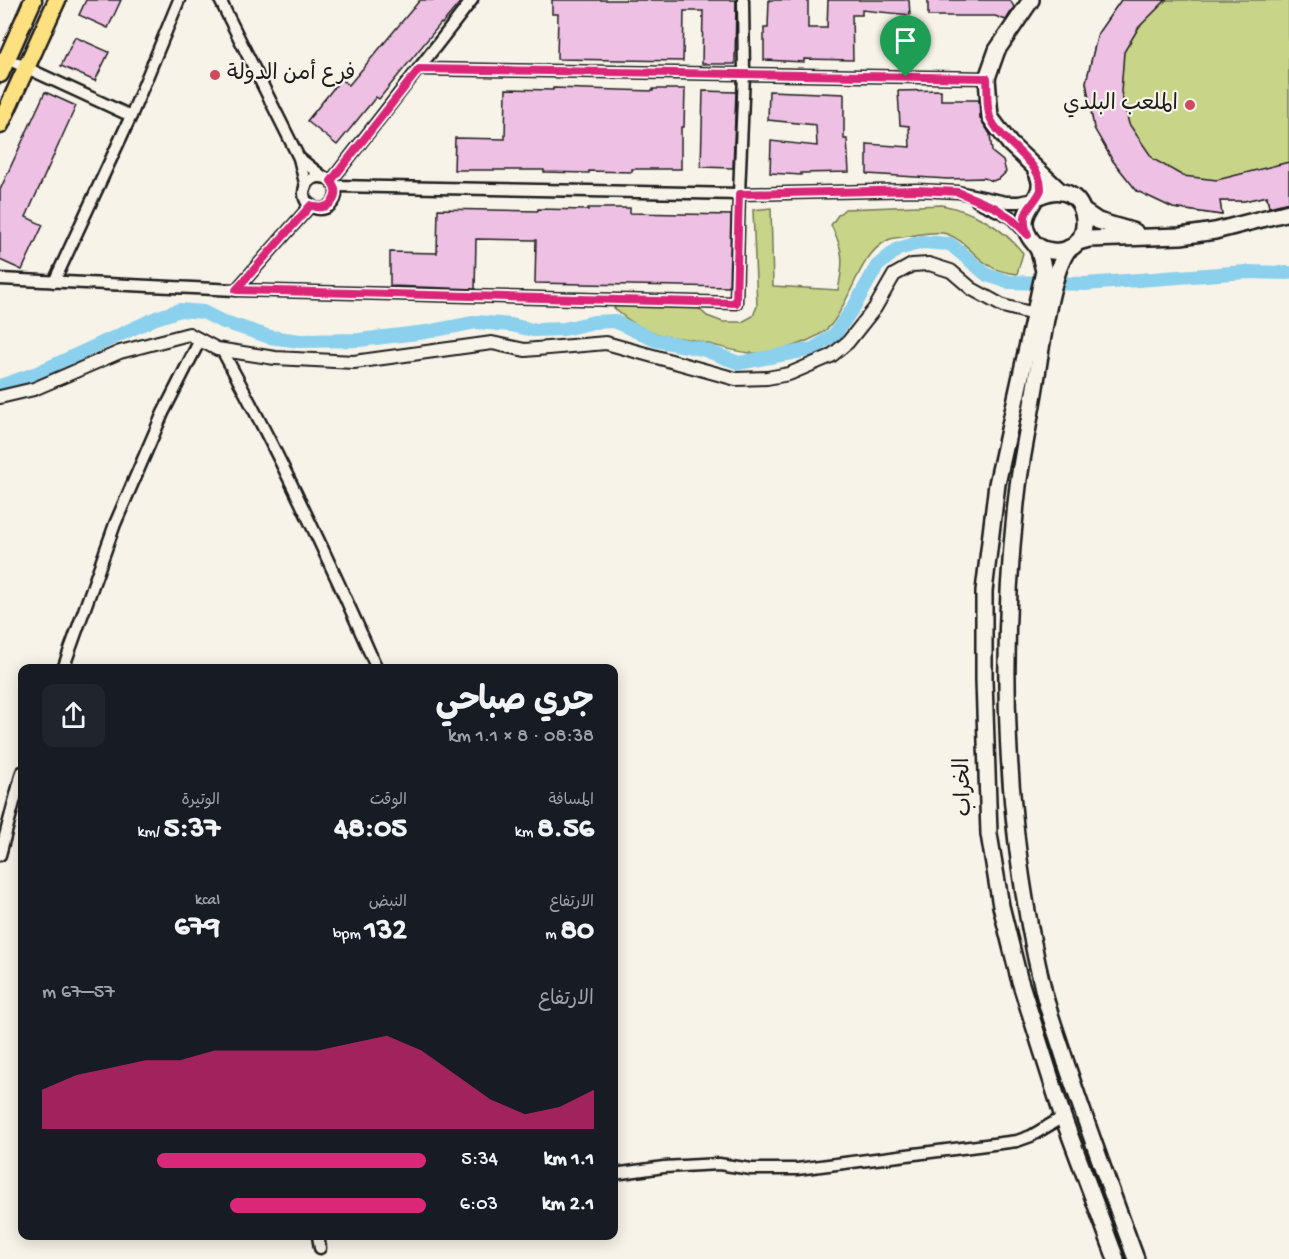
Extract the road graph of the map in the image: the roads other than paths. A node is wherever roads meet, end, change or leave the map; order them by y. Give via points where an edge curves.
1 (33, 0) edge
2 (57, 0) edge
3 (178, 0) edge
4 (220, 0) edge
5 (472, 0) edge
6 (743, 0) edge
7 (1031, 0) edge
8 (2, 63) edge
9 (26, 67) junction
10 (419, 69) junction
11 (744, 74) junction
12 (987, 78) junction
13 (131, 116) junction
14 (0, 125) edge
15 (299, 158) junction
16 (1032, 166) junction
17 (330, 181) junction
18 (306, 187) junction
19 (362, 188) junction
20 (958, 192) junction
21 (1061, 192) junction
22 (739, 194) junction
23 (1036, 198) junction
24 (334, 200) junction
25 (311, 205) junction
26 (1083, 211) junction
27 (1289, 212) edge
28 (1159, 237) junction
29 (1032, 239) junction
30 (1073, 245) junction
31 (1050, 272) junction
32 (0, 279) edge
33 (54, 282) junction
34 (236, 290) junction
35 (1044, 301) junction
36 (1034, 315) junction
37 (200, 340) junction
38 (222, 350) junction
39 (0, 397) edge
40 (65, 664) edge
41 (375, 664) edge
42 (18, 787) edge
43 (0, 855) edge
44 (1064, 1117) junction
45 (618, 1173) edge
46 (319, 1240) edge
47 (320, 1248) dead end
48 (1116, 1259) edge
49 (1136, 1259) edge

1 - 8 main road
2 - 9 main road
3 - 13 street
4 - 15 street
5 - 10 street
6 - 11 street
7 - 12 main road via 997,50
8 - 9 street
9 - 13 street
9 - 14 main road
10 - 11 street
10 - 17 street
11 - 12 street
11 - 22 street
12 - 16 main road via 990,117
13 - 33 street
15 - 17 street
15 - 18 street
16 - 21 main road
16 - 23 main road via 1041,185
17 - 18 street via 313,179
17 - 19 street
17 - 24 street
18 - 25 street via 305,197
19 - 22 street
19 - 24 street
20 - 22 street
20 - 23 street via 1006,202
20 - 29 street via 996,208
21 - 23 main road
21 - 26 main road via 1075,198
22 - 34 street via 736,303
23 - 29 main road via 1026,214 1025,225
24 - 25 street via 321,208
25 - 34 street
26 - 28 main road via 1124,230
26 - 30 main road via 1085,225
27 - 28 main road via 1215,231
28 - 30 main road
29 - 30 main road via 1052,251
29 - 31 main road
30 - 31 main road
31 - 35 main road
32 - 33 street
33 - 34 street
35 - 36 main road, الخراب
35 - 49 main road via 1018,486 1009,597 1006,724 1017,841 1027,917 1045,996
36 - 38 street via 1003,306 972,289 951,271 928,264 912,265 894,275 868,317 831,356 789,374 767,378 736,379 606,343 525,350 492,343 354,362 276,358
36 - 44 main road, الخراب via 997,484 984,591 988,834 1019,978
37 - 38 street
37 - 39 street via 189,334 120,352 34,389
37 - 40 street via 163,413 116,524
38 - 41 street via 294,491
42 - 43 street
44 - 45 street via 1017,1141 908,1156 797,1169 719,1164
44 - 48 main road, الخراب
46 - 47 street

